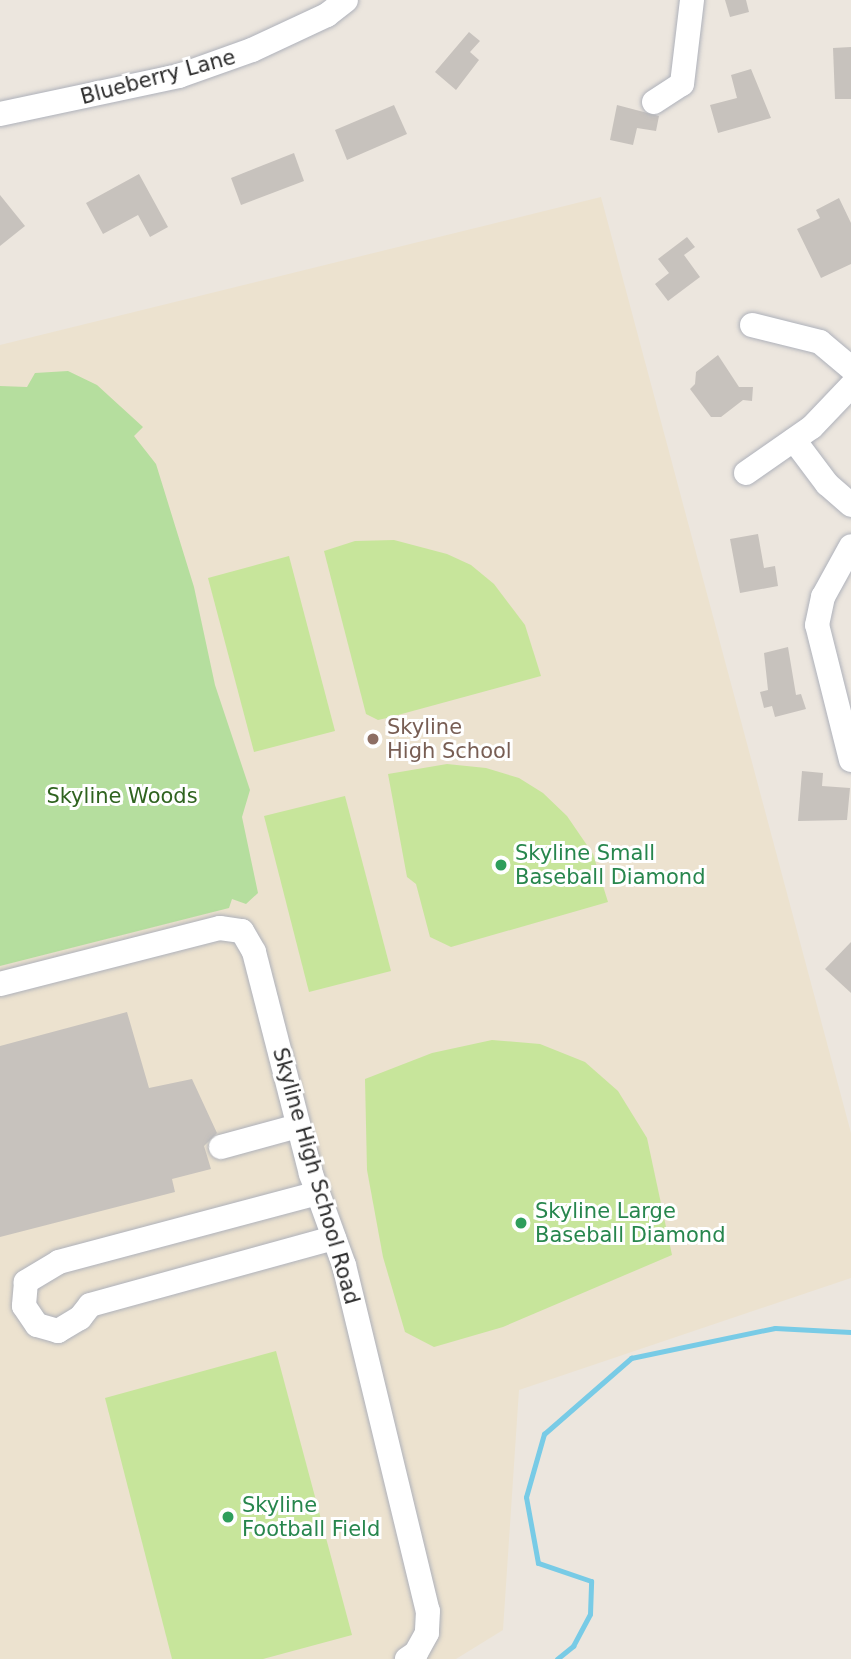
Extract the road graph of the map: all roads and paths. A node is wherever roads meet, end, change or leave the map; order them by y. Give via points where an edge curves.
1 (346, 0) edge
2 (692, 0) edge
3 (654, 102) dead end
4 (0, 114) edge
5 (752, 325) dead end
6 (851, 368) edge
7 (851, 386) edge
8 (794, 440) junction
9 (746, 473) dead end
10 (851, 505) edge
11 (851, 546) edge
12 (851, 760) edge
13 (0, 984) edge
14 (298, 1126) junction
15 (221, 1147) dead end
16 (318, 1193) junction
17 (334, 1238) junction
18 (407, 1659) edge

1 - 4 street, Blueberry Lane via 327,15 252,50 179,76
2 - 3 street via 682,84
5 - 6 street via 820,342
7 - 8 street
8 - 9 street
8 - 10 street via 827,484
11 - 12 street via 823,597 817,625
13 - 14 street, Skyline High School Road via 220,928 242,931 254,952
14 - 15 street
14 - 16 street, Skyline High School Road
16 - 17 street, Skyline High School Road
16 - 17 street via 59,1262 26,1282 24,1306 37,1325 58,1331 90,1306
17 - 18 street, Skyline High School Road via 428,1611 427,1633

